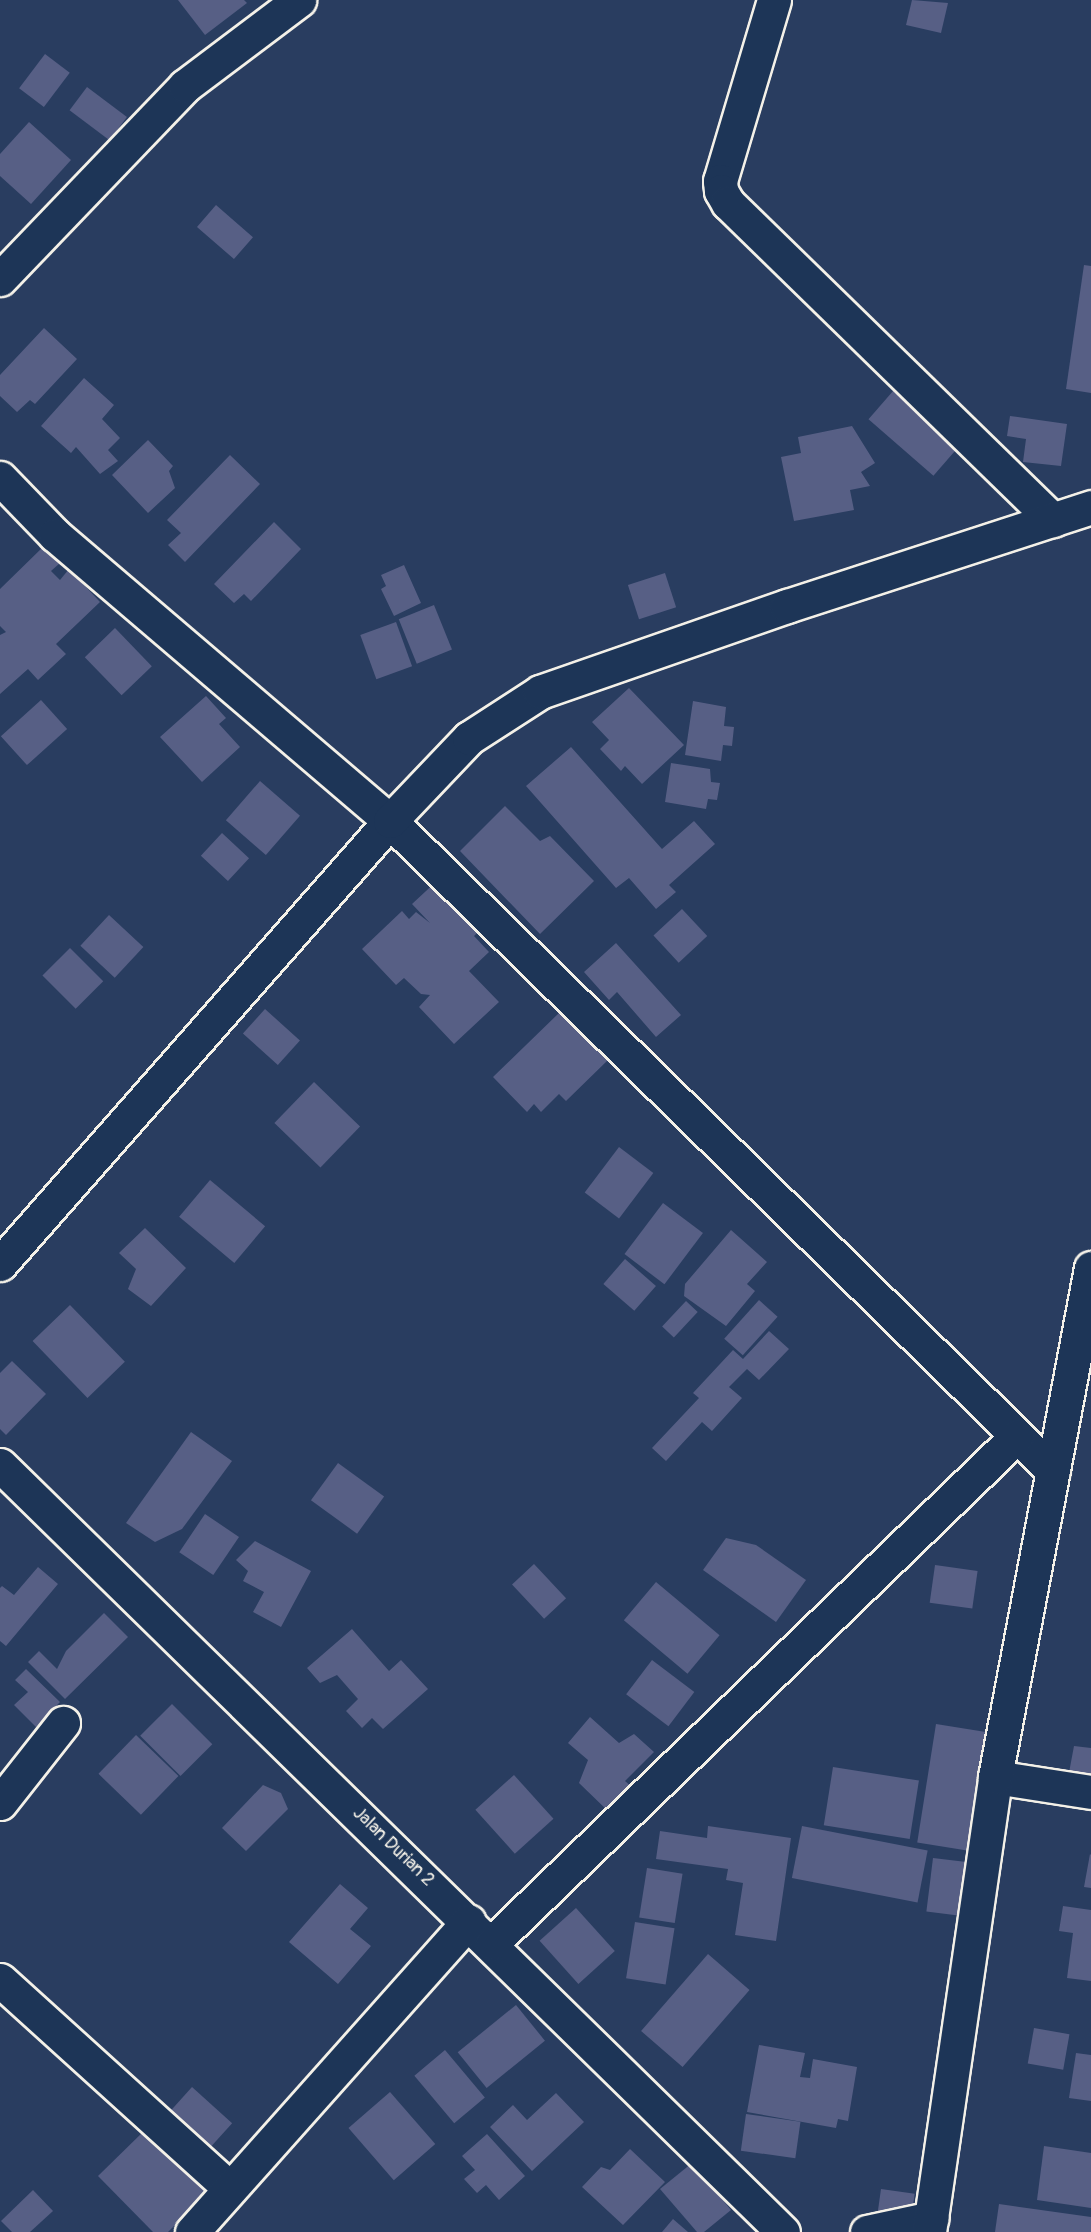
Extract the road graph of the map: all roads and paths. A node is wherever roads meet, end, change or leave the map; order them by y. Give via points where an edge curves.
1 (299, 0) edge
2 (774, 0) edge
3 (0, 279) edge
4 (0, 478) edge
5 (1091, 507) edge
6 (1053, 520) junction
7 (390, 821) junction
8 (0, 1264) edge
9 (1091, 1268) edge
10 (1017, 1436) junction
11 (0, 1466) edge
12 (1053, 1471) junction
13 (63, 1723) dead end
14 (995, 1777) junction
15 (1091, 1792) edge
16 (0, 1803) edge
17 (469, 1921) junction
18 (492, 1943) junction
19 (0, 1980) edge
20 (229, 2188) junction
21 (931, 2225) edge
22 (192, 2232) edge
23 (783, 2232) edge
24 (867, 2232) edge

1 - 3 street via 185,86
2 - 6 street via 720,181 721,190 728,203
4 - 7 street via 55,535
5 - 6 street
6 - 7 street via 787,606 540,692 469,738
7 - 8 street
7 - 10 street
9 - 12 street
10 - 12 street
10 - 18 street
11 - 17 street, Jalan Durian 2
12 - 14 street
13 - 16 street
14 - 15 street
14 - 21 street
17 - 18 street, Jalan Durian 2
17 - 20 street
18 - 23 street, Jalan Durian 2
19 - 20 street
20 - 22 street
21 - 24 street

